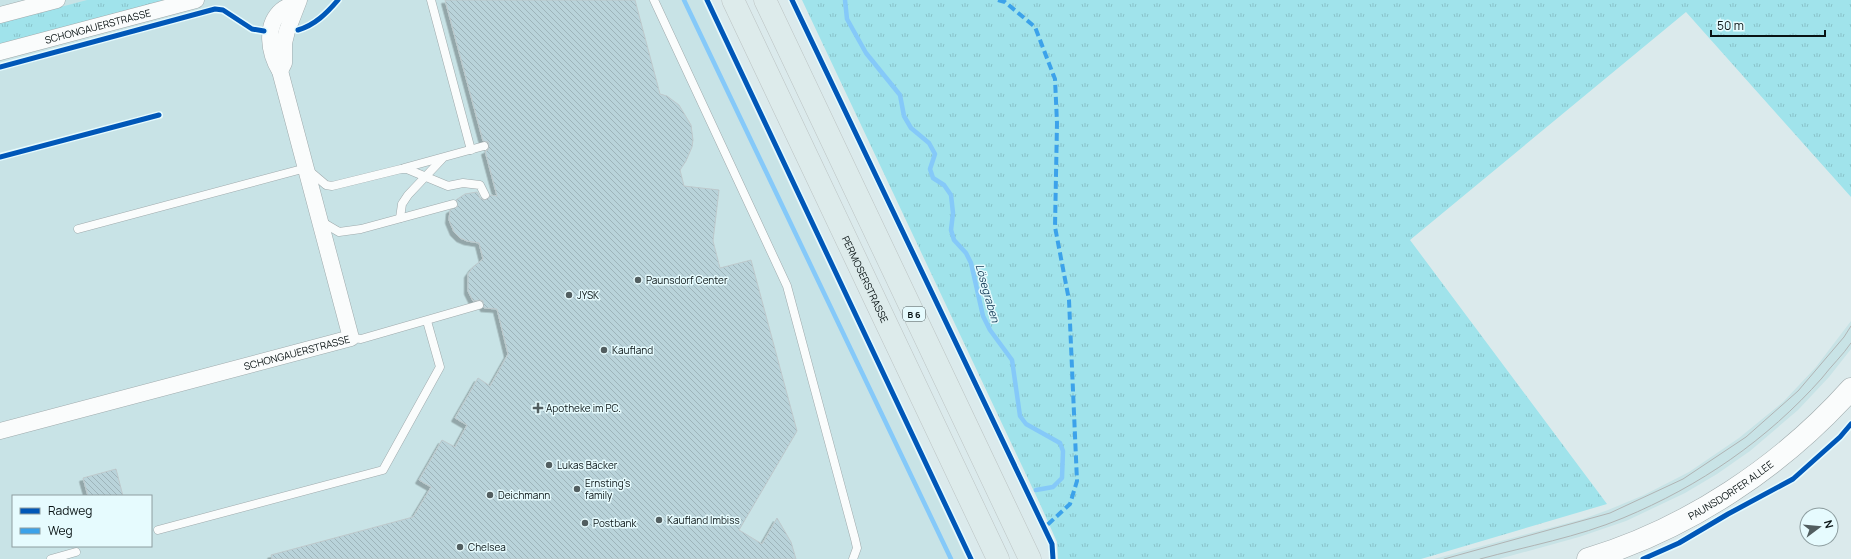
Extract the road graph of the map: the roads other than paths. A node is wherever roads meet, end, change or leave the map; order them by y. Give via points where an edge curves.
1 (57, 0) edge
2 (196, 0) edge
3 (431, 0) edge
4 (654, 0) edge
5 (733, 0) edge
6 (765, 0) edge
7 (298, 2) edge
8 (0, 15) edge
9 (0, 52) edge
10 (484, 146) dead end
11 (471, 150) junction
12 (444, 158) junction
13 (306, 168) junction
14 (401, 169) junction
15 (425, 176) junction
16 (485, 195) dead end
17 (453, 204) dead end
18 (400, 218) junction
19 (320, 221) junction
20 (78, 229) dead end
21 (479, 305) dead end
22 (427, 321) junction
23 (350, 338) junction
24 (1851, 389) edge
25 (0, 431) edge
26 (158, 530) dead end
27 (76, 552) dead end
28 (51, 559) edge
29 (853, 559) edge
30 (998, 559) edge
31 (1030, 559) edge
32 (1588, 559) edge

1 - 8 street
2 - 9 street, SCHONGAUERSTRASSE
3 - 11 lane
4 - 29 lane via 787,286 855,539 857,548
5 - 30 main road, PERMOSERSTRASSE
6 - 31 main road, B 6
7 - 13 street, SCHONGAUERSTRASSE via 284,43 284,62 280,71
10 - 11 lane
11 - 12 lane
12 - 14 lane
12 - 15 lane
13 - 14 lane via 326,185 332,186
13 - 19 street, SCHONGAUERSTRASSE
13 - 20 lane
14 - 15 lane
15 - 16 lane via 448,186 463,183 480,185
15 - 18 lane via 402,204
17 - 18 lane
18 - 19 lane via 339,232
19 - 23 street, SCHONGAUERSTRASSE
21 - 22 lane
22 - 23 lane via 361,339
22 - 26 lane via 440,367 383,470
23 - 25 street, SCHONGAUERSTRASSE
24 - 32 main road, PAUNSDORFER ALLEE via 1830,413 1752,478 1643,539
27 - 28 lane

